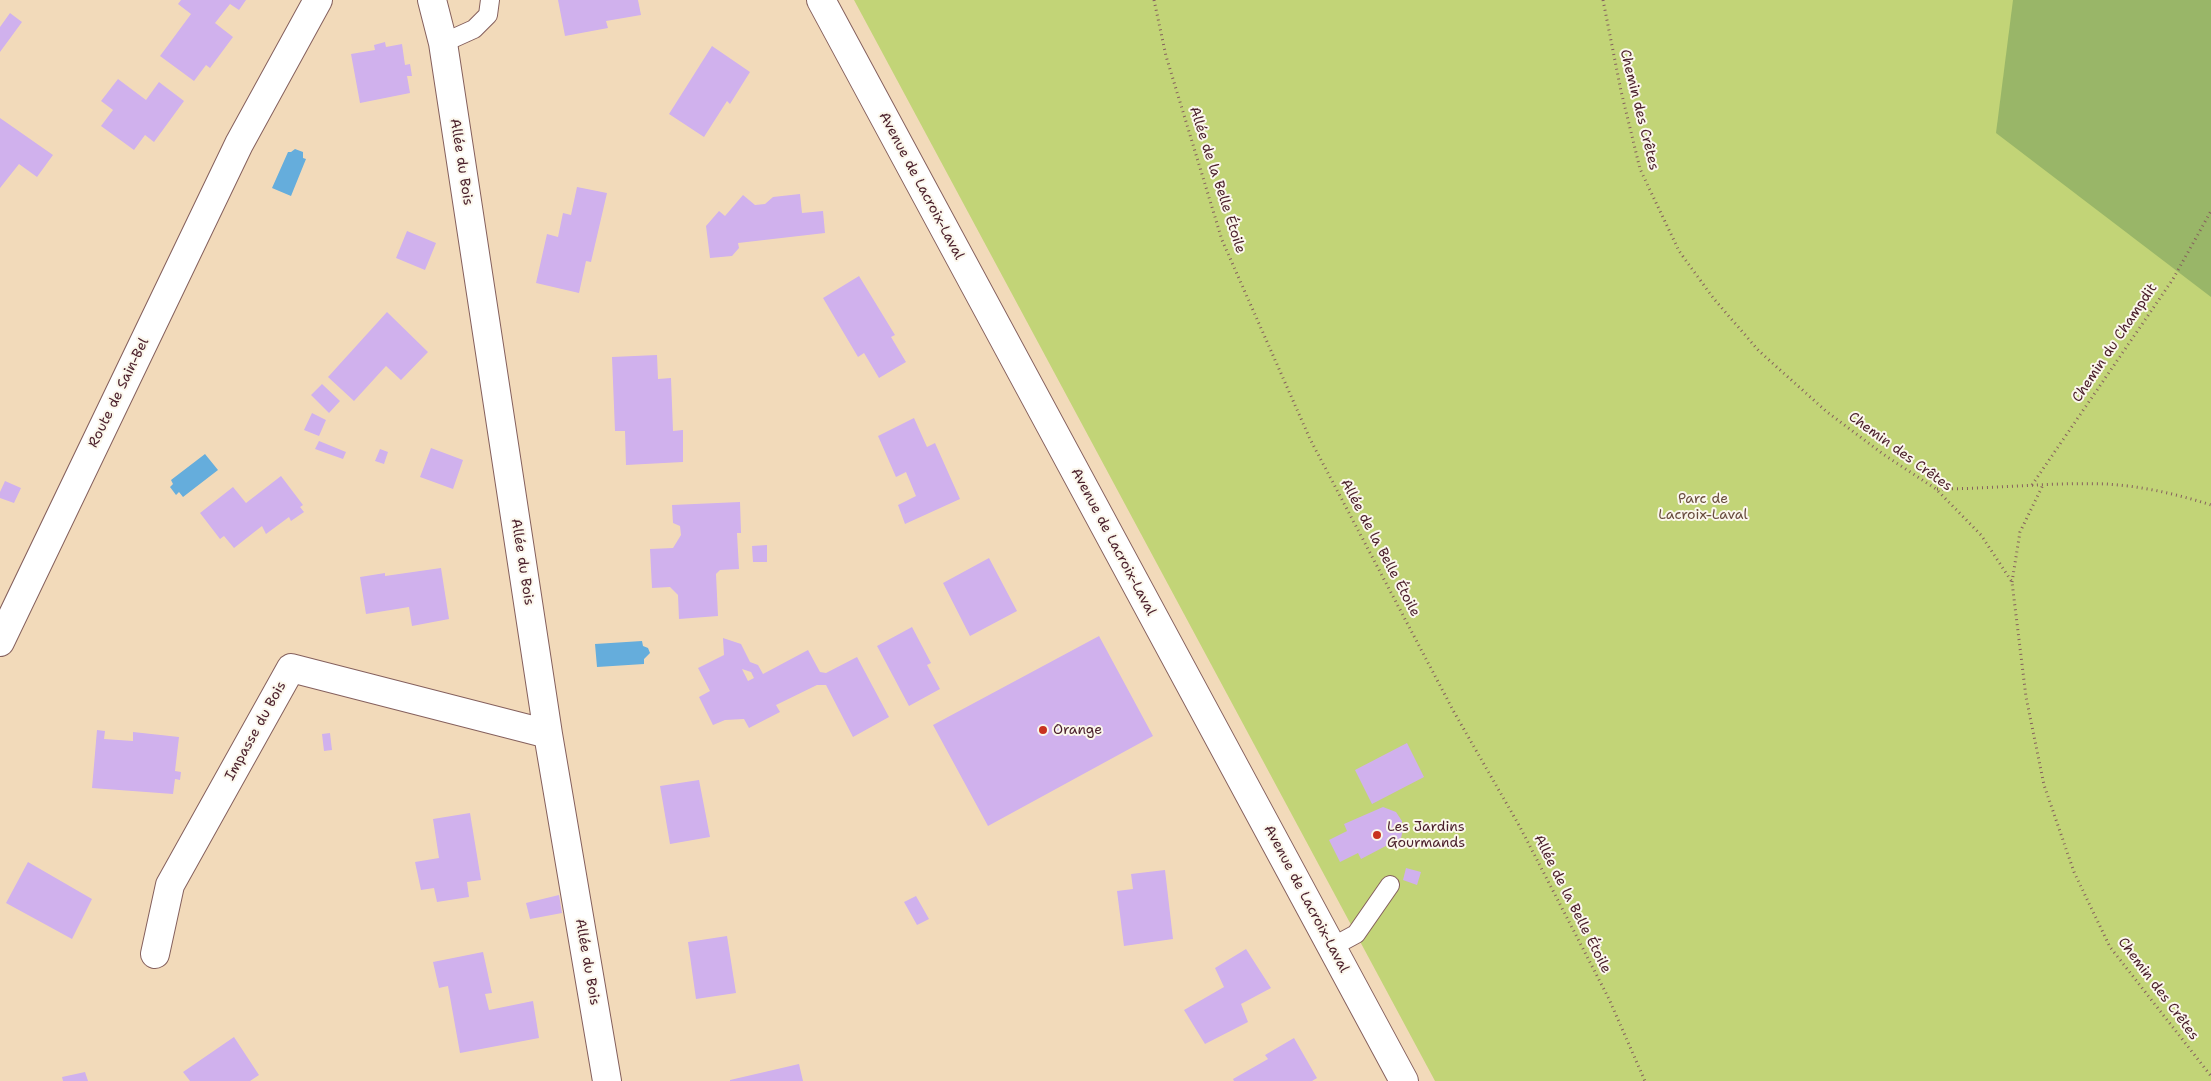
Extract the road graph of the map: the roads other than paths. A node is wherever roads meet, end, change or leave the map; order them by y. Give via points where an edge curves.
1 (298, 0) edge
2 (318, 0) edge
3 (432, 0) edge
4 (490, 0) edge
5 (821, 1) edge
6 (443, 43) junction
7 (239, 144) junction
8 (0, 642) edge
9 (548, 734) junction
10 (1390, 885) dead end
11 (1332, 948) junction
12 (155, 954) dead end
13 (607, 1081) edge
14 (1404, 1081) edge

1 - 7 street, Route de Sain-Bel
2 - 7 street, Route de Sain-Bel
3 - 6 street, Allée du Bois
4 - 6 lane via 488,15 474,29
5 - 11 street, Avenue de Lacroix-Laval
6 - 9 street, Allée du Bois
7 - 8 street, Route de Sain-Bel
9 - 12 street, Impasse du Bois via 290,668 170,885
9 - 13 street, Allée du Bois
10 - 11 lane via 1356,934
11 - 14 street, Avenue de Lacroix-Laval

